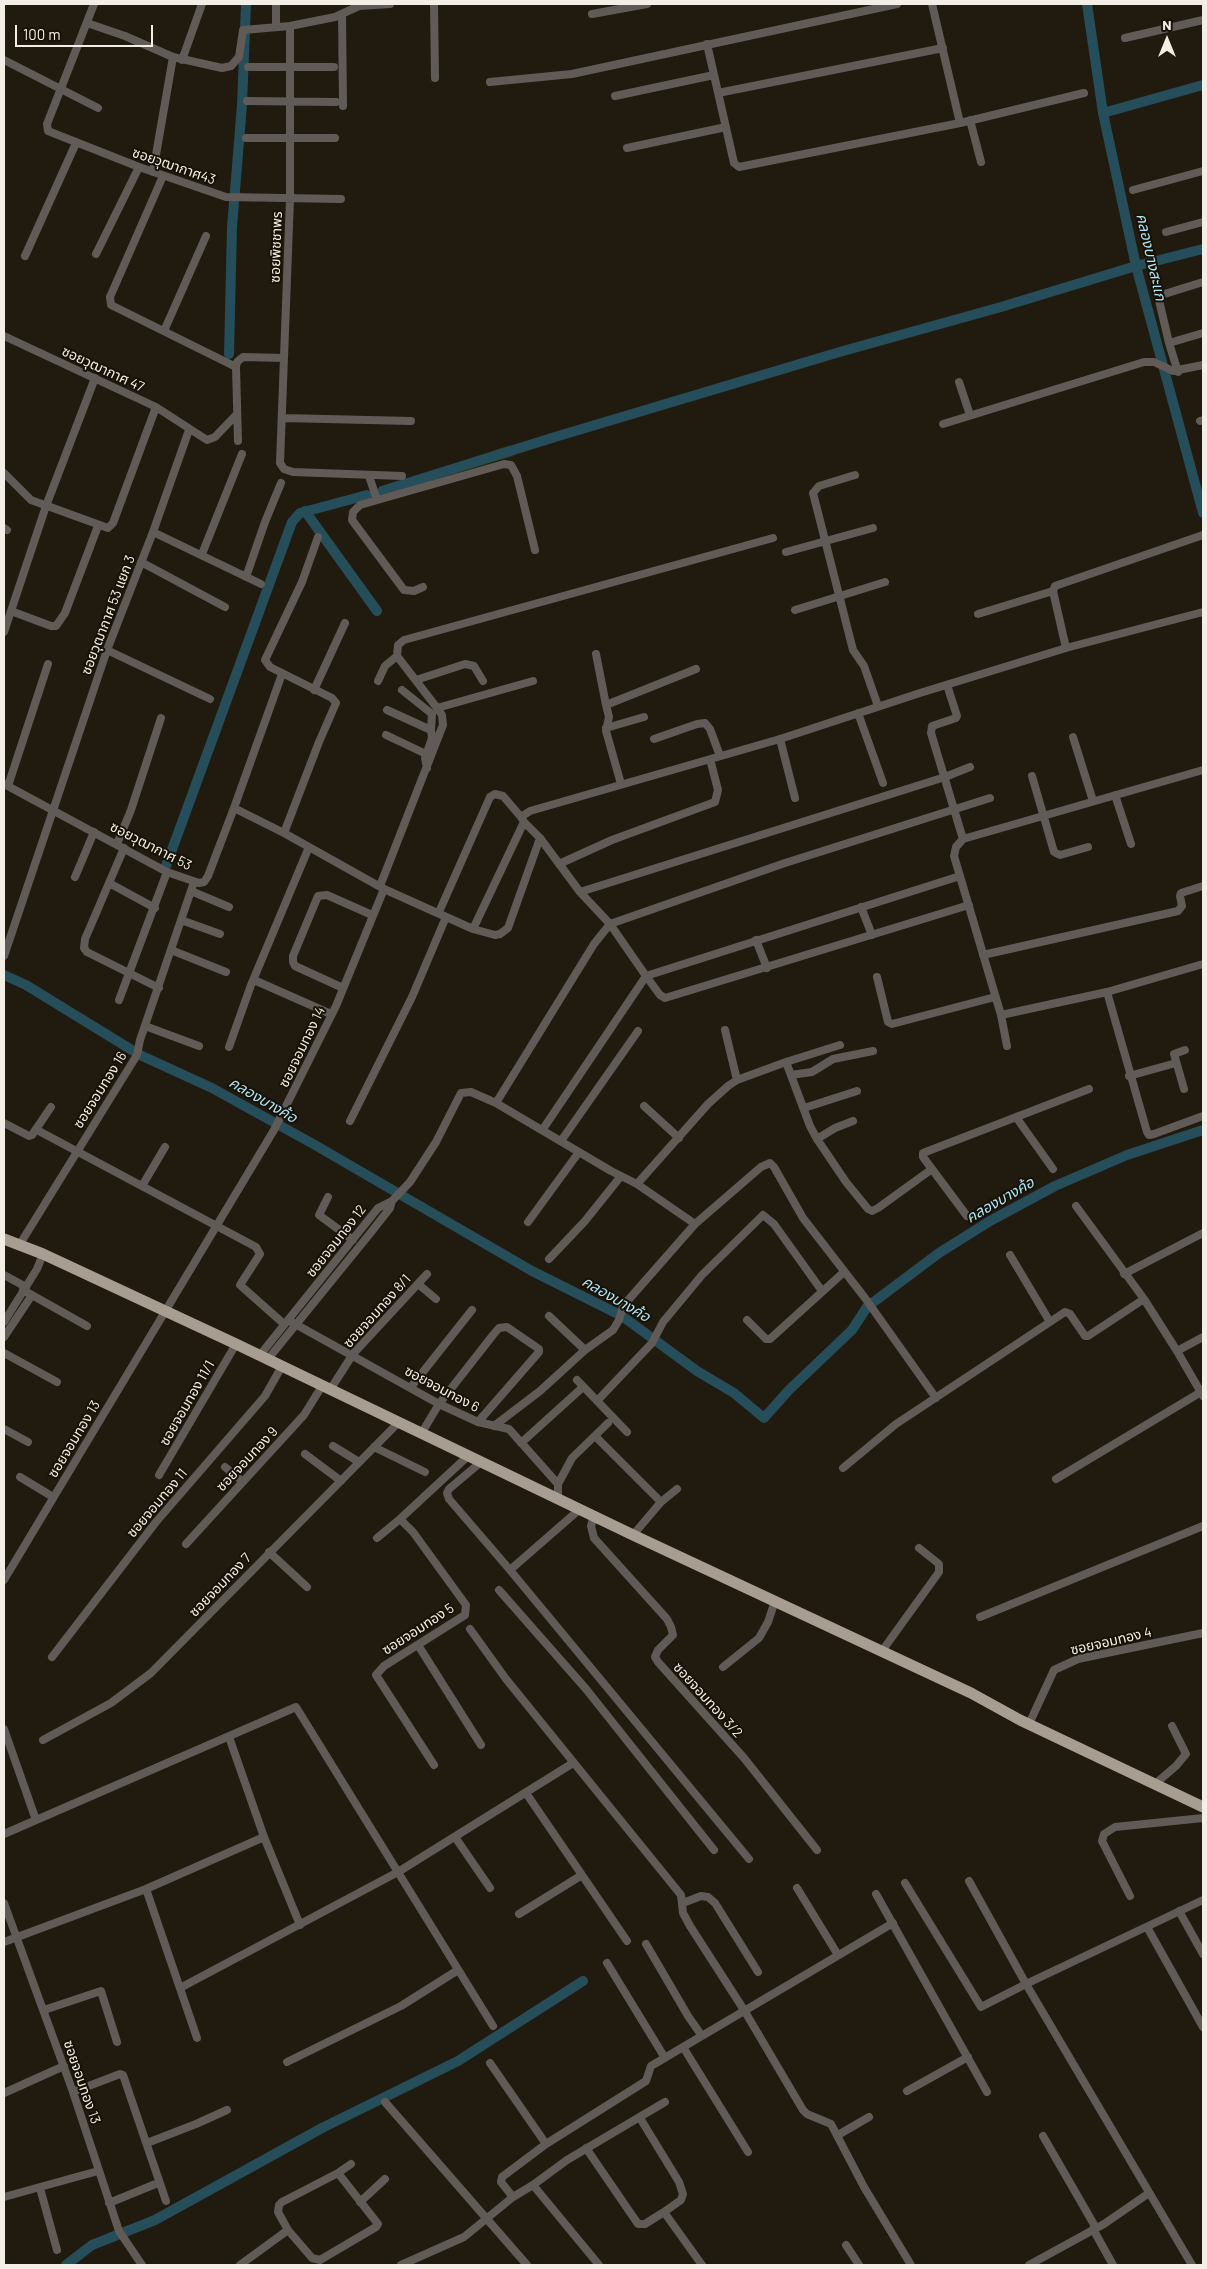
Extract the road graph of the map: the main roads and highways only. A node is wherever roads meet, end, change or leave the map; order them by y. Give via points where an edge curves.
1 (4, 1239) edge
2 (1203, 1807) edge

1 - 2 main road via 264,1357 971,1693

